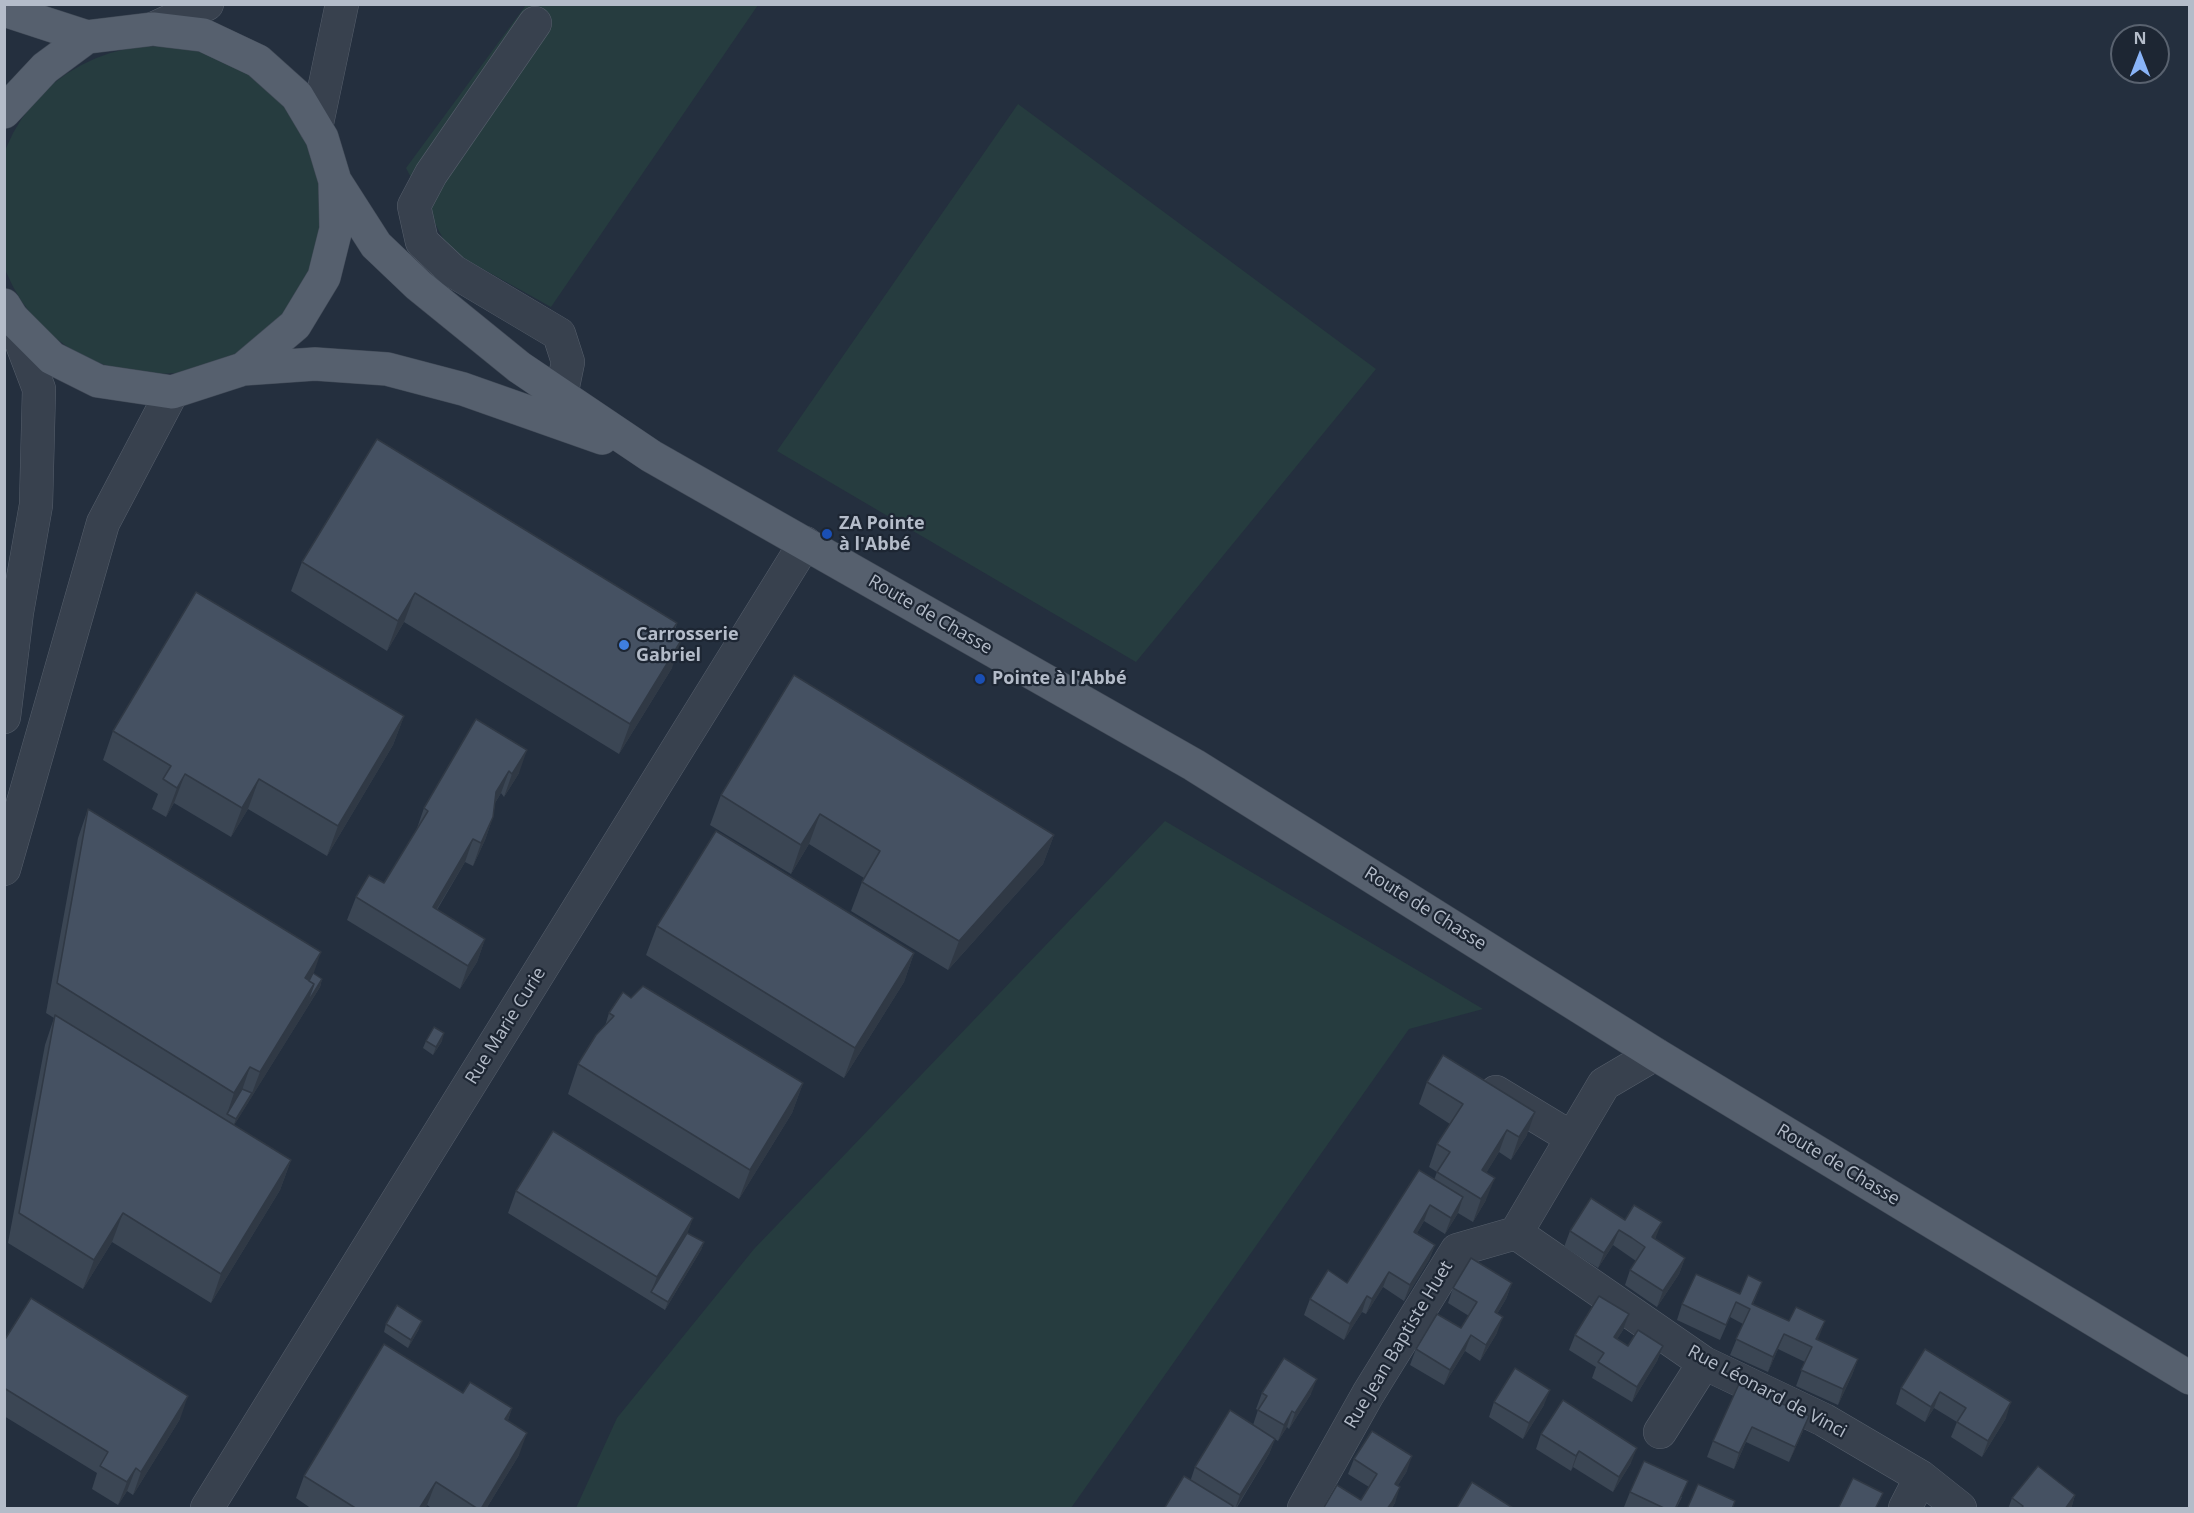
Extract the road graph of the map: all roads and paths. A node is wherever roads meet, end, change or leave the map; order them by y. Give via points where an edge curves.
1 (207, 4) edge
2 (342, 4) edge
3 (4, 10) edge
4 (535, 22) dead end
5 (153, 29) junction
6 (87, 37) junction
7 (4, 112) edge
8 (316, 128) junction
9 (335, 181) junction
10 (8, 311) edge
11 (243, 369) junction
12 (172, 392) junction
13 (561, 396) junction
14 (651, 456) junction
15 (804, 543) junction
16 (4, 717) edge
17 (4, 869) edge
18 (1655, 1054) junction
19 (1474, 1079) edge
20 (1572, 1138) junction
21 (1516, 1233) junction
22 (1704, 1363) junction
23 (2190, 1378) edge
24 (1660, 1432) dead end
25 (1921, 1477) junction
26 (207, 1509) edge
27 (1304, 1509) edge
28 (1905, 1509) edge
29 (1959, 1509) edge

1 - 5 street
2 - 8 street
3 - 6 main road
4 - 13 street via 431,174 414,206 422,242 453,271 559,334 568,362
5 - 6 main road
5 - 8 main road via 203,36 258,61 297,96
6 - 7 main road via 45,68
8 - 9 main road
9 - 11 main road via 336,230 324,278 295,326
9 - 13 main road via 376,245 519,367
10 - 12 main road via 52,357 99,381
10 - 16 street via 39,389 36,505 16,612
11 - 12 main road
11 - 14 main road via 315,364 387,369 463,389
12 - 17 street via 103,523
13 - 14 main road
14 - 15 main road, Route de Chasse
15 - 18 main road, Route de Chasse via 1194,765
15 - 26 street, Rue Marie Curie
18 - 20 street via 1604,1084
18 - 23 main road, Route de Chasse
19 - 20 street
20 - 21 street
21 - 22 street, Rue Léonard de Vinci
21 - 27 street, Rue Jean Baptiste Huet via 1457,1250 1368,1394
22 - 24 street
22 - 25 street, Rue Léonard de Vinci via 1824,1420
25 - 28 street
25 - 29 street, Rue Léonard de Vinci

